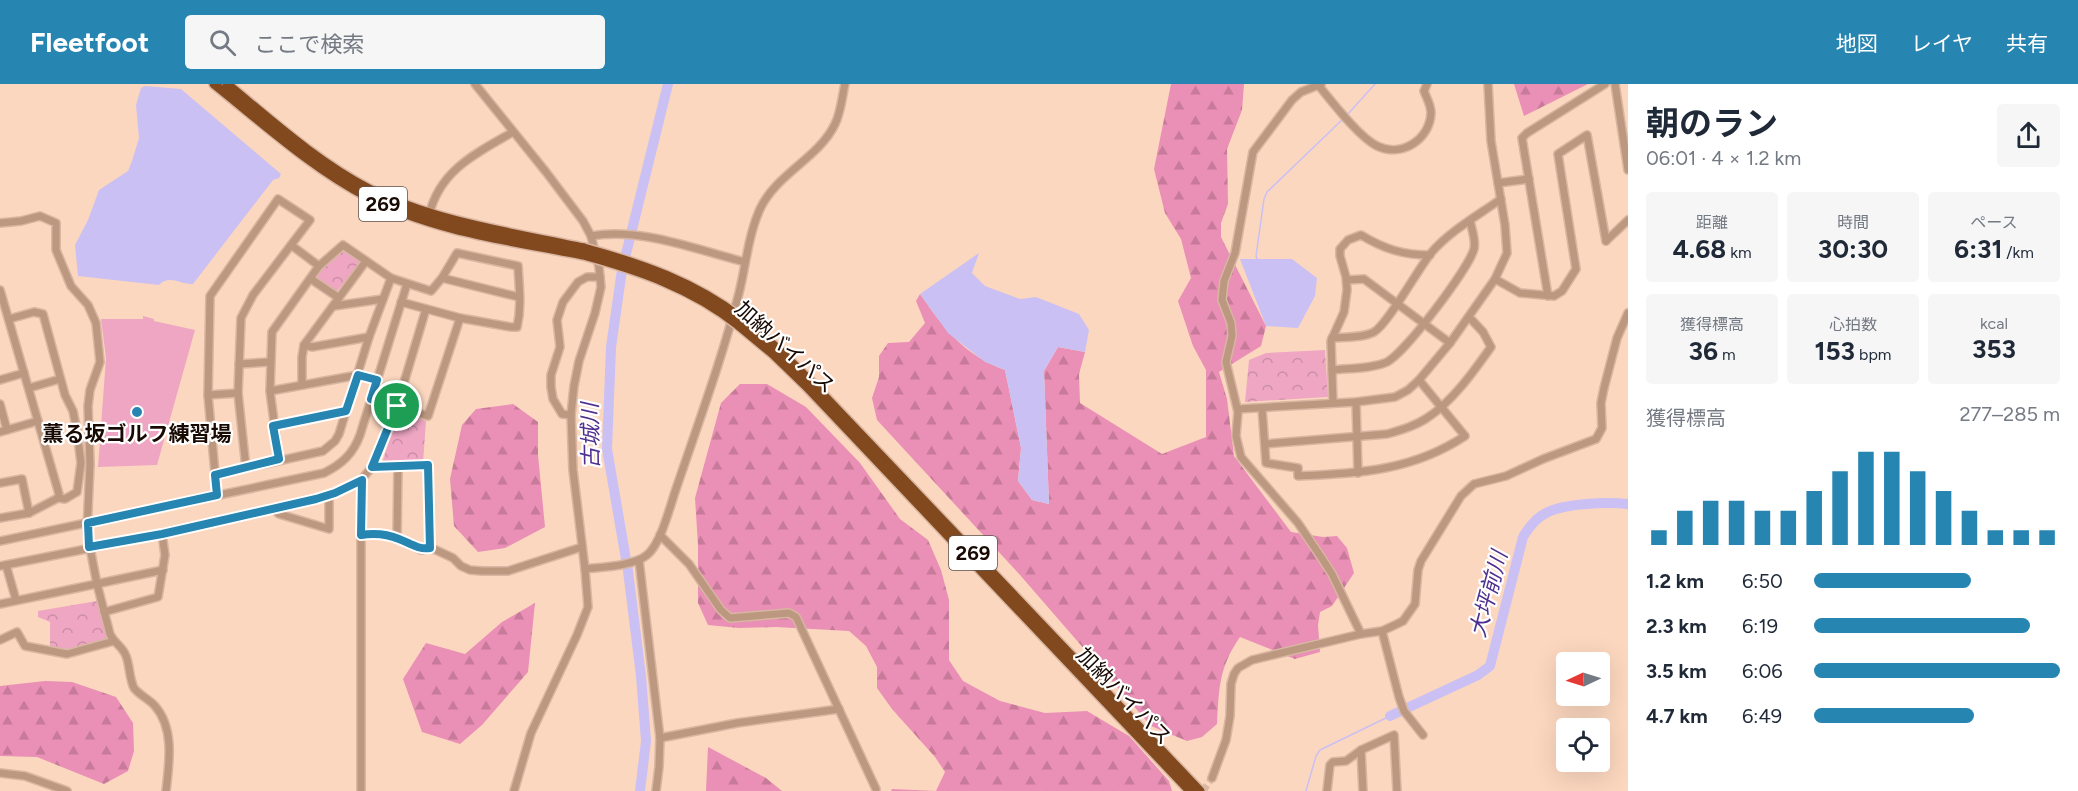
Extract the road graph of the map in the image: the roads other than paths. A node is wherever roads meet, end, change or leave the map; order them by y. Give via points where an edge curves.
1 (214, 84) edge
2 (227, 84) edge
3 (475, 84) edge
4 (845, 84) edge
5 (1427, 84) edge
6 (1488, 84) edge
7 (1605, 84) edge
8 (1615, 84) edge
9 (1320, 85) edge
10 (513, 132) junction
11 (1628, 170) edge
12 (1528, 180) junction
13 (1498, 183) junction
14 (1501, 199) junction
15 (429, 217) junction
16 (1628, 220) edge
17 (1470, 221) junction
18 (0, 223) edge
19 (591, 236) junction
20 (291, 245) junction
21 (1430, 255) junction
22 (366, 261) junction
23 (745, 262) junction
24 (319, 266) junction
25 (600, 277) junction
26 (391, 278) junction
27 (442, 278) junction
28 (311, 279) junction
29 (1495, 279) junction
30 (1347, 280) junction
31 (406, 284) junction
32 (0, 290) edge
33 (1548, 296) junction
34 (519, 297) junction
35 (339, 298) junction
36 (383, 299) junction
37 (401, 302) junction
38 (1396, 303) junction
39 (334, 306) junction
40 (426, 309) junction
41 (1628, 313) edge
42 (1469, 317) junction
43 (460, 318) junction
44 (9, 319) junction
45 (740, 322) junction
46 (1424, 323) junction
47 (369, 337) junction
48 (1332, 338) junction
49 (1450, 343) junction
50 (304, 345) junction
51 (270, 362) junction
52 (239, 364) junction
53 (1332, 370) junction
54 (24, 373) junction
55 (358, 375) junction
56 (60, 379) junction
57 (0, 380) edge
58 (377, 380) junction
59 (1419, 380) junction
60 (302, 385) junction
61 (29, 388) junction
62 (270, 391) junction
63 (238, 393) junction
64 (208, 395) junction
65 (371, 399) junction
66 (1356, 402) junction
67 (1334, 403) junction
68 (0, 404) edge
69 (397, 406) junction
70 (1440, 407) junction
71 (1262, 408) junction
72 (1238, 409) junction
73 (346, 411) junction
74 (571, 416) junction
75 (38, 421) junction
76 (273, 426) junction
77 (88, 429) junction
78 (4, 431) edge
79 (77, 431) junction
80 (1356, 437) junction
81 (1264, 444) junction
82 (279, 459) junction
83 (398, 466) junction
84 (372, 467) junction
85 (246, 468) junction
86 (1358, 473) junction
87 (215, 475) junction
88 (362, 480) junction
89 (0, 483) edge
90 (217, 495) junction
91 (329, 495) junction
92 (58, 498) junction
93 (272, 508) junction
94 (28, 513) junction
95 (0, 518) edge
96 (88, 523) junction
97 (162, 534) junction
98 (361, 535) junction
99 (660, 535) junction
100 (397, 538) junction
101 (0, 541) edge
102 (89, 547) junction
103 (582, 547) junction
104 (430, 548) junction
105 (637, 561) junction
106 (3, 566) edge
107 (585, 569) junction
108 (163, 570) junction
109 (97, 584) junction
110 (15, 600) junction
111 (0, 604) edge
112 (104, 612) junction
113 (1382, 631) junction
114 (1361, 634) junction
115 (0, 640) edge
116 (114, 641) junction
117 (839, 709) junction
118 (1423, 735) dead end
119 (660, 738) junction
120 (1361, 750) junction
121 (0, 773) edge
122 (1212, 778) tunnel mouth
123 (876, 789) dead end
124 (67, 791) edge
125 (166, 791) edge
126 (361, 791) edge
127 (514, 791) edge
128 (656, 791) edge
129 (1190, 791) edge
130 (1200, 791) edge
131 (1327, 791) edge
132 (1362, 791) edge
133 (1397, 791) edge

1 - 15 highway, 加納バイパス / 269 via 335,177 399,211
2 - 15 highway, 加納バイパス / 269 via 320,159
3 - 10 street
4 - 23 street via 835,124 761,207
5 - 9 street via 1424,91 1431,113 1425,134 1413,145 1390,149 1378,147 1368,139
6 - 13 street
7 - 12 street via 1524,135
8 - 11 street
9 - 72 street via 1296,96 1253,152 1235,253 1224,281 1222,300 1231,322 1226,362
10 - 15 street via 454,170 435,195
10 - 19 street
12 - 13 street
12 - 33 street
13 - 14 street
14 - 17 street
14 - 29 street via 1507,253
15 - 45 highway, 加納バイパス / 269, bridge via 630,261 702,293
16 - 33 street via 1606,241 1587,135 1558,154 1576,269 1560,294
17 - 21 street via 1445,238
17 - 46 street via 1474,248 1468,262
18 - 77 street via 40,216 56,223 56,250 71,286 88,305 96,322 100,362 90,390
19 - 23 street via 620,233 646,237
19 - 25 street
20 - 24 street
20 - 52 street via 241,318
20 - 64 street via 310,220 278,199 210,296
21 - 30 street via 1393,251 1356,236 1340,249
21 - 38 street
22 - 24 street via 343,245
22 - 26 street
22 - 35 street
23 - 99 street via 716,370
24 - 28 street
25 - 74 street via 600,296 579,361
25 - 74 street via 578,282 563,302 557,320 560,347 551,387 562,414
26 - 31 street
26 - 36 street
27 - 31 street via 431,291
27 - 34 street
27 - 34 street via 457,253 518,266
28 - 35 street
28 - 51 street via 272,332
29 - 33 street via 1520,293
29 - 42 street
30 - 38 street via 1364,279
30 - 48 street via 1344,312
31 - 37 street
32 - 44 street
34 - 43 street via 517,327
35 - 39 street
36 - 39 street
36 - 47 street
37 - 40 street
37 - 58 street
38 - 46 street
38 - 48 street via 1374,332
39 - 50 street
40 - 43 street
40 - 69 street
41 - 113 street via 1604,388 1599,436 1468,488 1421,561 1412,611 1403,621
42 - 49 street
42 - 70 street via 1484,332 1491,347 1461,387
43 - 69 street via 428,416
44 - 54 street
44 - 56 street via 34,312 43,314
45 - 129 highway, 加納バイパス / 269 via 806,386
45 - 130 highway, 加納バイパス / 269 via 778,350 811,382
46 - 49 street
46 - 53 street via 1385,363
47 - 50 street
47 - 55 street
48 - 53 street
49 - 59 street
50 - 60 street
51 - 52 street
51 - 62 street
52 - 63 street
53 - 67 street
54 - 57 street
54 - 61 street
55 - 58 street
55 - 60 street
55 - 73 street
56 - 61 street
56 - 79 street
58 - 65 street
59 - 66 street via 1395,397
59 - 70 street
60 - 62 street
61 - 75 street
62 - 76 street
63 - 64 street
63 - 85 street
64 - 87 street
65 - 69 street
65 - 90 street via 356,446 338,466 324,473
66 - 67 street
66 - 80 street
67 - 71 street
68 - 78 street
69 - 84 street
70 - 80 street via 1404,429
70 - 86 street via 1465,436 1424,458
71 - 72 street
71 - 81 street
72 - 114 street via 1236,436 1241,457 1294,518 1321,557
73 - 76 street
73 - 82 street via 335,441 323,451
74 - 103 street
75 - 78 street
75 - 92 street
76 - 82 street
77 - 79 street
77 - 96 street
79 - 92 street via 81,463 77,492 65,499
80 - 81 street
80 - 86 street
81 - 86 street via 1266,463 1298,468 1298,476
82 - 85 street
83 - 84 street
83 - 100 street
83 - 104 street via 428,465
84 - 88 street
85 - 87 street
87 - 90 street
88 - 91 street
88 - 98 street
89 - 94 street via 22,479
90 - 96 street
91 - 93 street
91 - 93 street via 329,529 279,514
92 - 94 street
93 - 97 street
94 - 95 street
96 - 101 street
96 - 102 street
97 - 102 street
97 - 108 street
98 - 100 street via 374,533
98 - 126 street
99 - 105 street via 652,550
99 - 117 street via 689,564 730,618 789,613 796,617
100 - 104 street via 421,550
102 - 106 street
102 - 109 street
103 - 104 street via 508,571 470,570
103 - 107 street
105 - 107 street
105 - 119 street
106 - 110 street
107 - 127 street via 585,616 531,733
108 - 109 street
108 - 112 street via 158,597
109 - 110 street
109 - 112 street
110 - 111 street
112 - 116 street
113 - 114 street
113 - 118 street via 1404,711
114 - 122 street via 1252,660 1238,668 1231,684 1226,740
115 - 116 street via 17,632 25,646 67,654
116 - 125 street via 126,656 137,692 156,706 165,725 169,752
117 - 119 street
117 - 123 street
119 - 128 street
120 - 131 street via 1346,761 1330,765
120 - 132 street
120 - 133 street via 1394,735
121 - 124 street via 25,776

